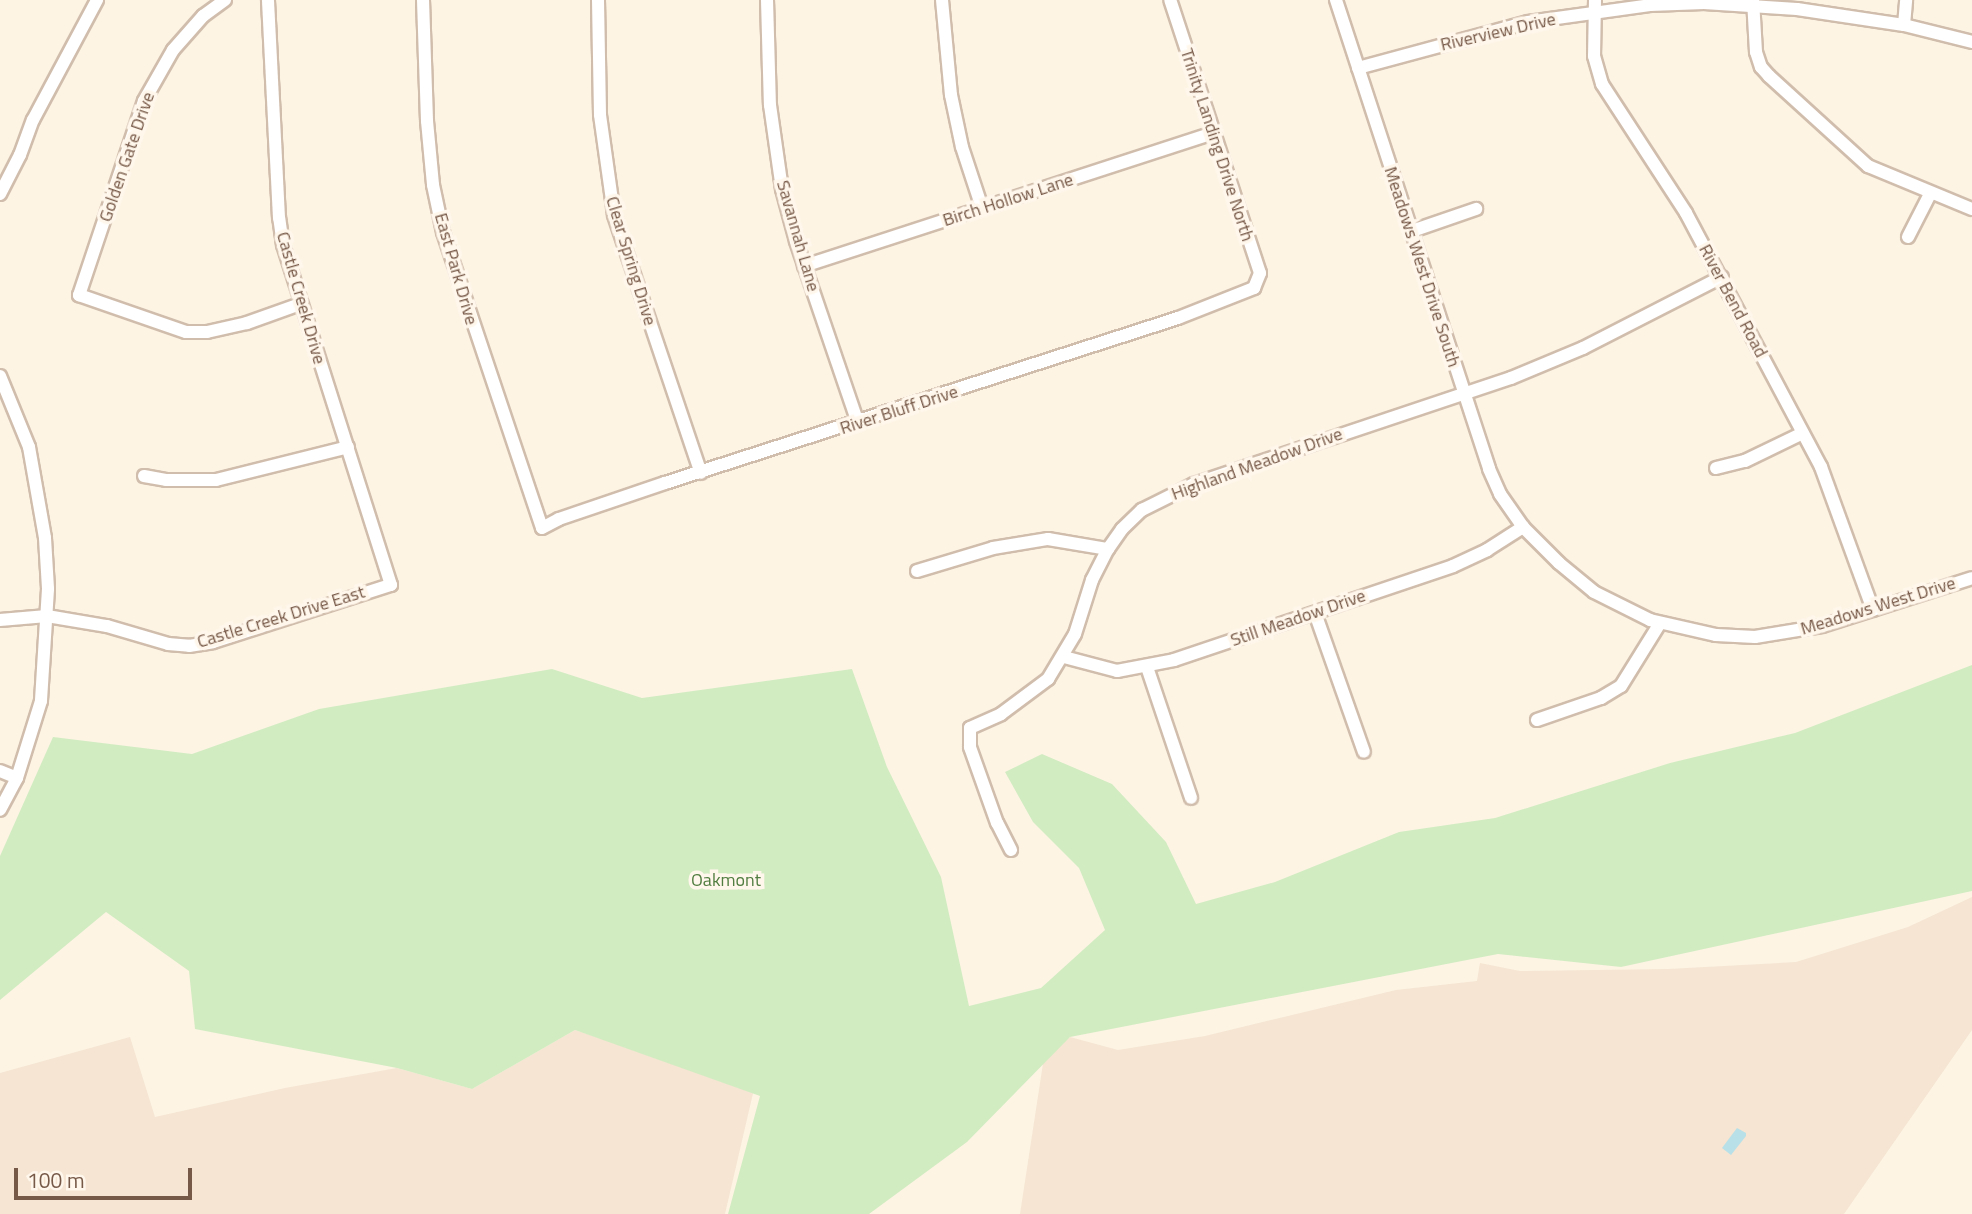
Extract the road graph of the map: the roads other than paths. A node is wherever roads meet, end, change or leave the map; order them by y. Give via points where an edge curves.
1 (97, 0) edge
2 (225, 0) edge
3 (268, 0) edge
4 (423, 0) edge
5 (598, 0) edge
6 (766, 0) edge
7 (942, 0) edge
8 (1170, 0) edge
9 (1336, 0) edge
10 (1906, 0) edge
11 (1753, 3) edge
12 (1594, 7) edge
13 (1904, 25) junction
14 (1972, 42) edge
15 (1358, 68) junction
16 (1213, 133) junction
17 (0, 194) edge
18 (1930, 194) junction
19 (982, 208) junction
20 (1476, 209) dead end
21 (1972, 209) edge
22 (1412, 231) junction
23 (1908, 237) dead end
24 (804, 266) junction
25 (1722, 277) junction
26 (1254, 288) joint
27 (300, 304) junction
28 (0, 376) edge
29 (1462, 393) junction
30 (858, 423) junction
31 (1803, 433) junction
32 (348, 447) junction
33 (1716, 468) dead end
34 (701, 473) junction
35 (144, 477) dead end
36 (1523, 527) junction
37 (542, 528) joint
38 (1108, 549) junction
39 (917, 571) dead end
40 (1972, 578) edge
41 (391, 585) joint
42 (1872, 610) junction
43 (1314, 613) junction
44 (47, 616) junction
45 (0, 620) edge
46 (1660, 623) junction
47 (1064, 657) junction
48 (1147, 667) junction
49 (1536, 720) dead end
50 (1364, 752) dead end
51 (0, 771) edge
52 (17, 778) junction
53 (1191, 798) dead end
54 (0, 810) edge
55 (1011, 850) dead end

1 - 17 street via 33,120
2 - 27 street, Golden Gate Drive via 203,16 173,50 144,101 79,295 186,332 247,323
3 - 27 street, Castle Creek Drive via 279,218
4 - 37 street, East Park Drive via 427,121 443,232
5 - 34 street, Clear Spring Drive via 600,115 614,215
6 - 24 street, Savannah Lane via 773,129 782,189
7 - 19 street via 951,95
8 - 16 street, Trinity Landing Drive North
9 - 15 street, Meadows West Drive South
10 - 13 street
11 - 12 street, Riverview Drive
11 - 13 street, Riverview Drive
11 - 18 street via 1756,52 1769,76 1868,166
12 - 15 street, Riverview Drive
12 - 25 street, River Bend Road via 1594,56 1602,84
13 - 14 street, Riverview Drive
15 - 22 street, Meadows West Drive South
16 - 19 street, Birch Hollow Lane
16 - 26 street, Trinity Landing Drive North via 1260,274
18 - 21 street
18 - 23 street
19 - 24 street, Birch Hollow Lane
20 - 22 street
22 - 29 street, Meadows West Drive South
24 - 30 street, Savannah Lane
25 - 29 street, Highland Meadow Drive via 1583,348
25 - 31 street, River Bend Road
26 - 30 street, River Bluff Drive via 1178,318
27 - 32 street, Castle Creek Drive
28 - 44 street via 19,416 36,480 45,538
29 - 36 street, Meadows West Drive South via 1500,494
29 - 38 street, Highland Meadow Drive via 1194,484 1142,510
30 - 34 street, River Bluff Drive
31 - 33 street via 1745,461
31 - 42 street, River Bend Road via 1821,467
32 - 35 street via 216,480
32 - 41 street, Castle Creek Drive
34 - 37 street, River Bluff Drive
36 - 43 street, Still Meadow Drive via 1453,566
36 - 46 street, Meadows West Drive via 1582,584
38 - 39 street via 1081,542 1037,540
38 - 47 street, Highland Meadow Drive
40 - 42 street, Meadows West Drive
41 - 44 street, Castle Creek Drive East via 189,646
42 - 46 street, Meadows West Drive via 1822,626 1755,637 1716,635
43 - 48 street, Still Meadow Drive
43 - 50 street
44 - 45 street, Castle Creek Drive East
44 - 52 street via 41,701
46 - 49 street via 1621,686 1601,698
47 - 48 street, Still Meadow Drive via 1117,671
47 - 55 street, Highland Meadow Drive via 1028,696 970,728 970,747
48 - 53 street
51 - 52 street
52 - 54 street

